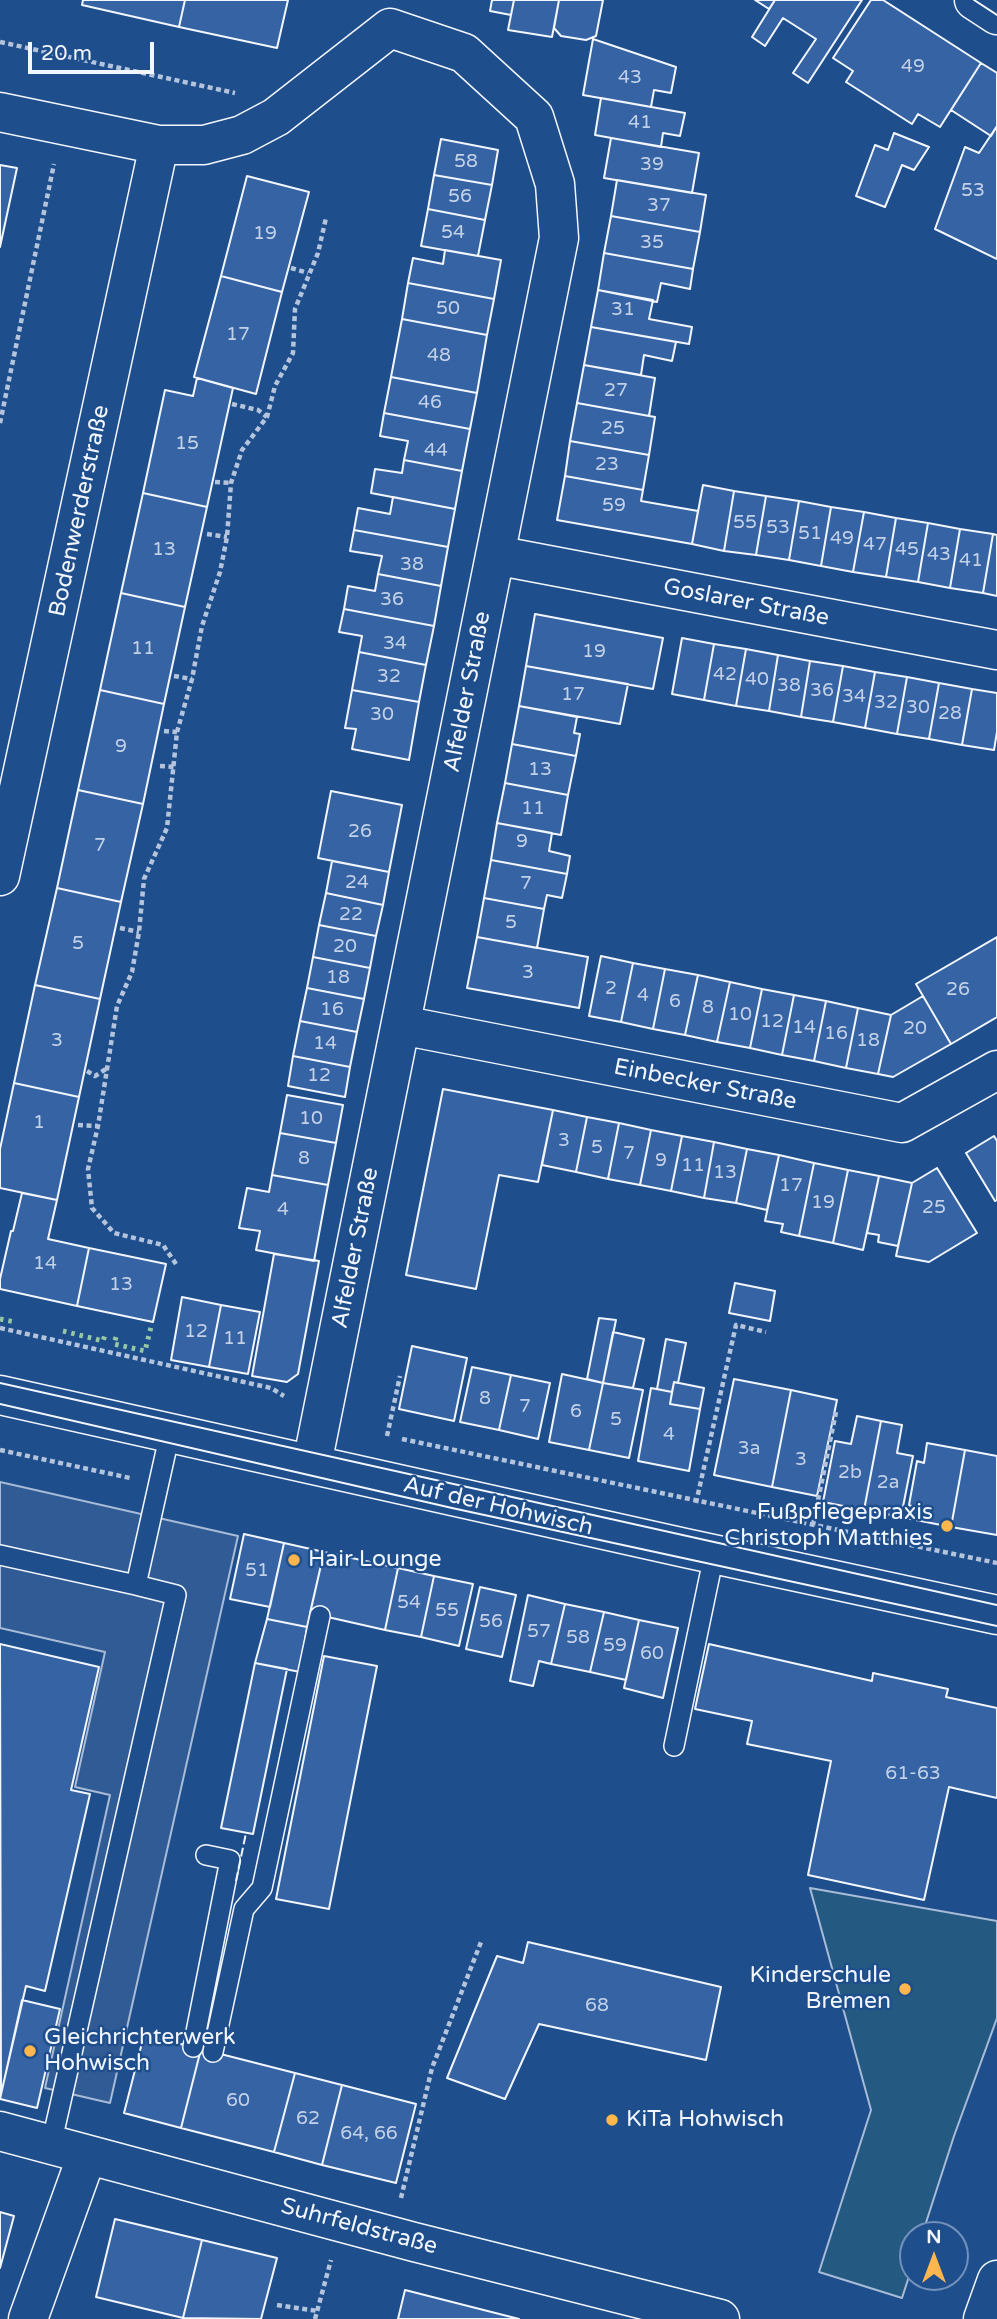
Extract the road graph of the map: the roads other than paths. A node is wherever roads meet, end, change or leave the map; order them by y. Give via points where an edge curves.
1 (974, 0) edge
2 (390, 14) edge
3 (997, 15) edge
4 (0, 112) edge
5 (159, 145) junction
6 (495, 555) junction
7 (997, 650) edge
8 (0, 876) edge
9 (401, 1025) junction
10 (997, 1070) edge
11 (0, 1395) edge
12 (170, 1433) junction
13 (312, 1464) junction
14 (699, 1551) junction
15 (0, 1555) edge
16 (135, 1585) junction
17 (997, 1615) edge
18 (320, 1616) dead end
19 (674, 1746) dead end
20 (206, 1855) dead end
21 (192, 2047) dead end
22 (213, 2052) dead end
23 (0, 2132) edge
24 (69, 2150) junction
25 (997, 2280) edge
26 (28, 2319) edge
27 (720, 2319) edge
28 (983, 2319) edge

1 - 3 street
2 - 5 street via 276,117 242,135 204,145
2 - 6 street, Alfelder Straße via 464,54 534,117 555,184 559,238
4 - 5 street
5 - 8 street, Bodenwerderstraße
6 - 7 street, Goslarer Straße
6 - 9 street, Alfelder Straße
9 - 10 street, Einbecker Straße via 902,1123
9 - 13 street, Alfelder Straße
11 - 12 street, Auf der Hohwisch
12 - 13 street, Auf der Hohwisch
12 - 16 lane
13 - 14 street, Auf der Hohwisch
14 - 17 street, Auf der Hohwisch
14 - 19 lane
15 - 16 lane
16 - 24 lane via 176,1595
18 - 22 lane via 262,1888 244,1909
20 - 21 lane via 230,1860
23 - 24 street, Suhrfeldstraße
24 - 26 street
24 - 27 street, Suhrfeldstraße
25 - 28 street

